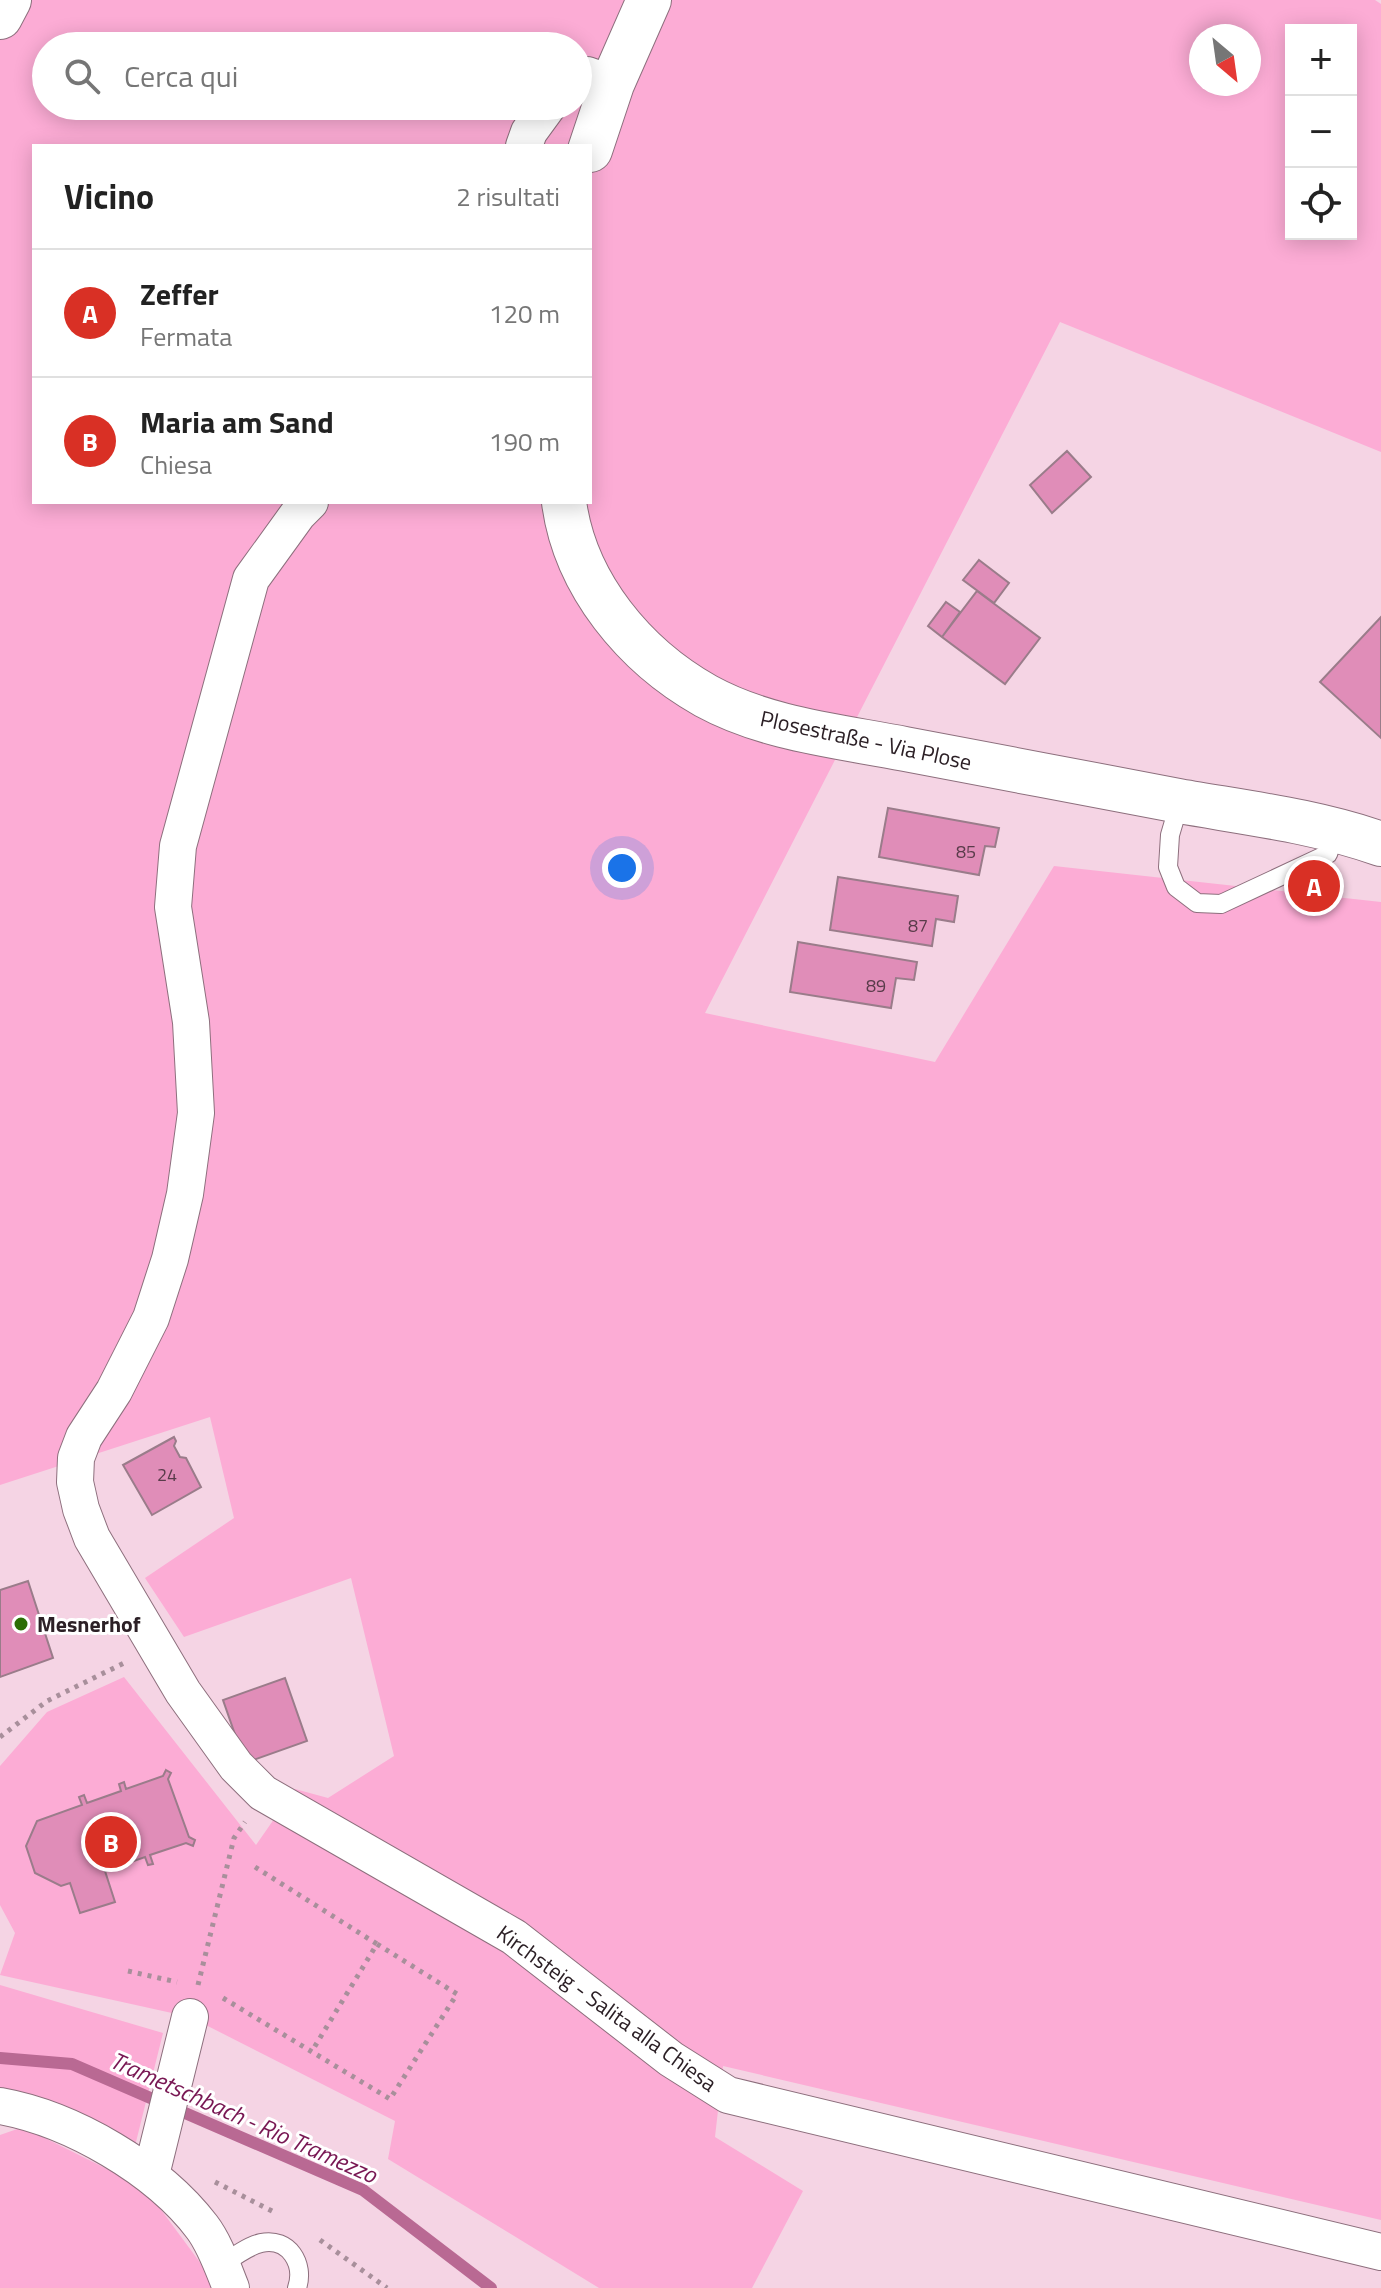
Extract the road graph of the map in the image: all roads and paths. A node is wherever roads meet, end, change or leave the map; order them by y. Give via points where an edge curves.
1 (9, 0) edge
2 (649, 0) edge
3 (0, 17) edge
4 (595, 80) edge
5 (538, 120) edge
6 (525, 144) edge
7 (590, 144) edge
8 (308, 504) edge
9 (565, 504) edge
10 (1180, 801) junction
11 (1336, 830) junction
12 (1381, 844) edge
13 (156, 1647) junction
14 (0, 1737) edge
15 (263, 1793) junction
16 (255, 1867) dead end
17 (377, 1944) junction
18 (128, 1971) dead end
19 (149, 1976) dead end
20 (230, 2001) dead end
21 (190, 2017) joint
22 (312, 2051) junction
23 (0, 2106) edge
24 (155, 2163) junction
25 (1381, 2252) edge
26 (226, 2276) edge
27 (297, 2288) edge

1 - 3 street
2 - 4 street
4 - 7 street
5 - 6 street
8 - 13 street, Kirchsteig - Salita alla Chiesa via 251,579 178,846 173,907 191,1022 196,1113 185,1194 151,1318 76,1458 75,1482 92,1538
9 - 10 street, Plosestraße - Via Plose via 578,554 601,600 667,672 708,697 791,727
10 - 11 street, Plosestraße - Via Plose
10 - 11 lane via 1168,867 1176,887 1197,903 1221,904 1328,854
11 - 12 street, Plosestraße - Via Plose
13 - 14 path via 47,1701
13 - 15 street, Kirchsteig - Salita alla Chiesa via 236,1766
15 - 21 path via 234,1838
15 - 25 street, Kirchsteig - Salita alla Chiesa via 514,1937 671,2059 728,2095
16 - 17 path
17 - 22 path
17 - 22 path via 457,1994 390,2099
18 - 19 path
20 - 22 path
21 - 24 street
23 - 24 street
24 - 26 street via 204,2230
26 - 27 lane via 261,2243 277,2243 295,2256 300,2268

